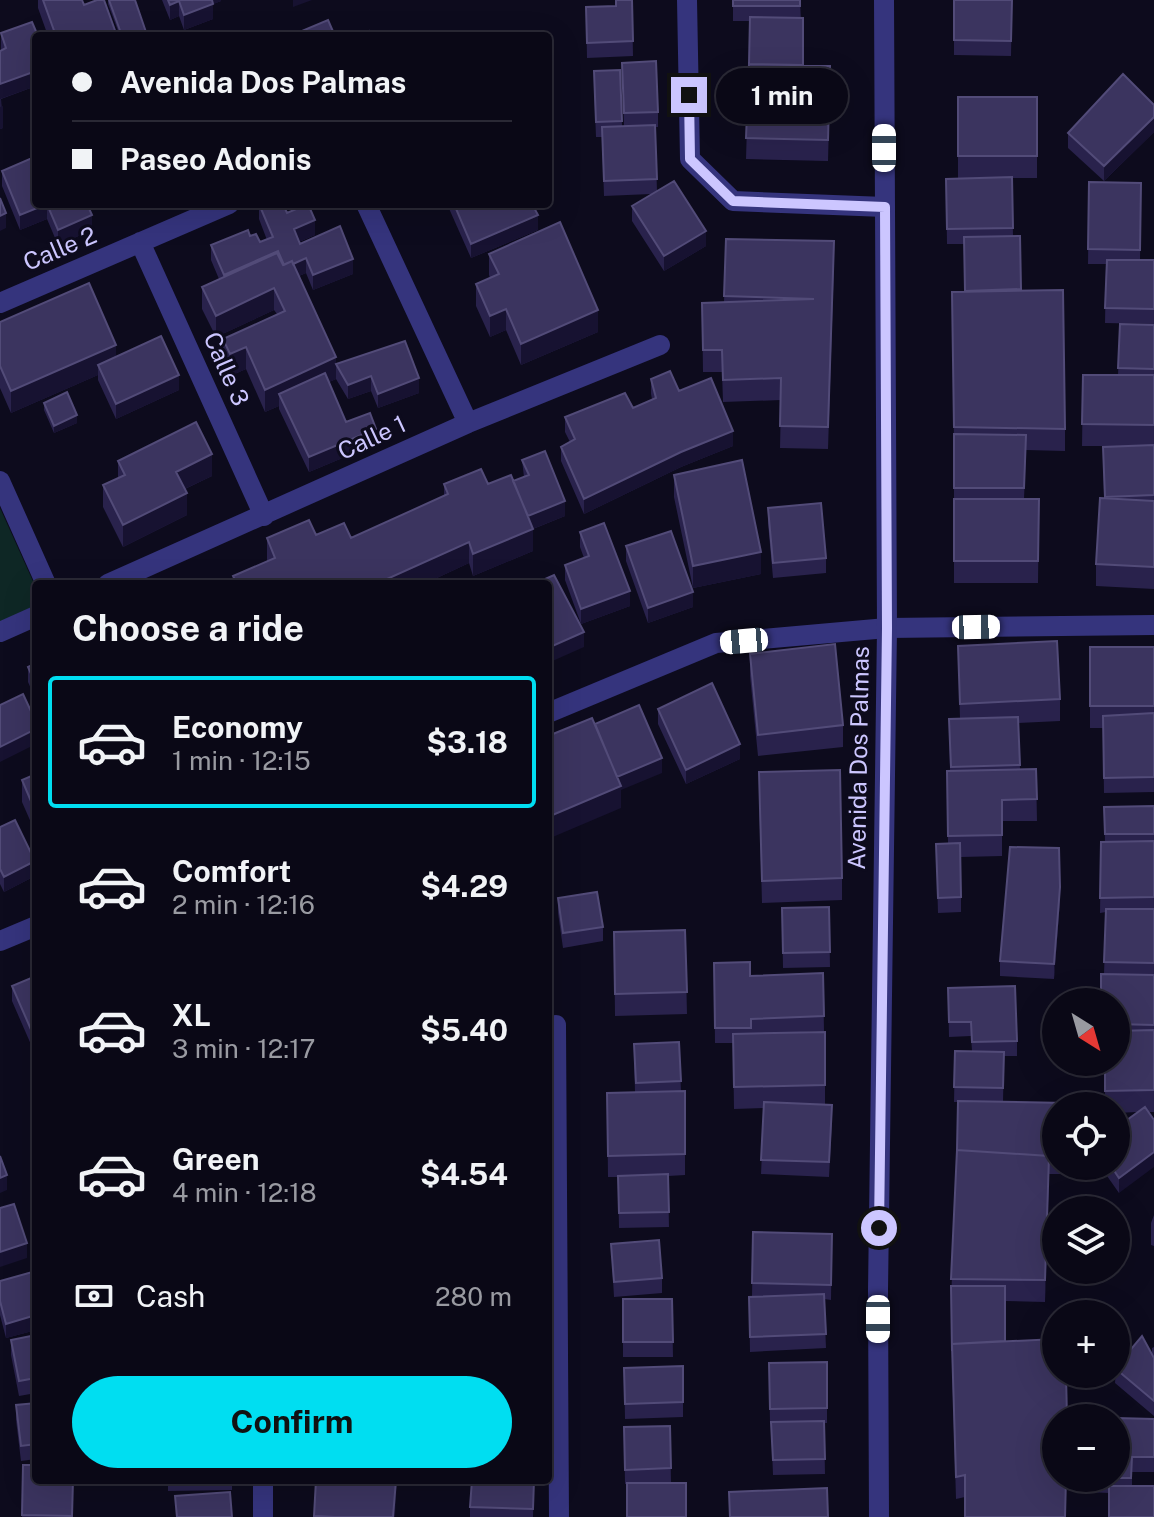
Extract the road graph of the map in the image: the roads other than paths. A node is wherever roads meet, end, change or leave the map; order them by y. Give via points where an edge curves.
1 (687, 0) edge
2 (884, 0) edge
3 (885, 207) junction
4 (220, 208) edge
5 (368, 208) edge
6 (140, 242) junction
7 (0, 303) edge
8 (660, 345) dead end
9 (468, 423) junction
10 (0, 481) edge
11 (264, 516) junction
12 (44, 580) edge
13 (117, 580) edge
14 (32, 618) edge
15 (1154, 625) edge
16 (887, 628) junction
17 (0, 632) edge
18 (552, 711) edge
19 (32, 928) edge
20 (0, 941) edge
21 (552, 1027) edge
22 (263, 1484) edge
23 (263, 1517) edge
24 (559, 1517) edge
25 (879, 1517) edge

1 - 3 street via 690,159 733,201
2 - 3 street, Avenida Dos Palmas
3 - 16 street, Avenida Dos Palmas
4 - 6 street, Calle 2
5 - 9 street
6 - 7 street, Calle 2
6 - 11 street, Calle 3
8 - 9 street, Calle 1
9 - 11 street, Calle 1
10 - 12 street
11 - 13 street, Calle 1
14 - 17 street
15 - 16 street
16 - 18 street via 716,643
16 - 25 street, Avenida Dos Palmas
19 - 20 street
21 - 24 street via 556,1025
22 - 23 street

